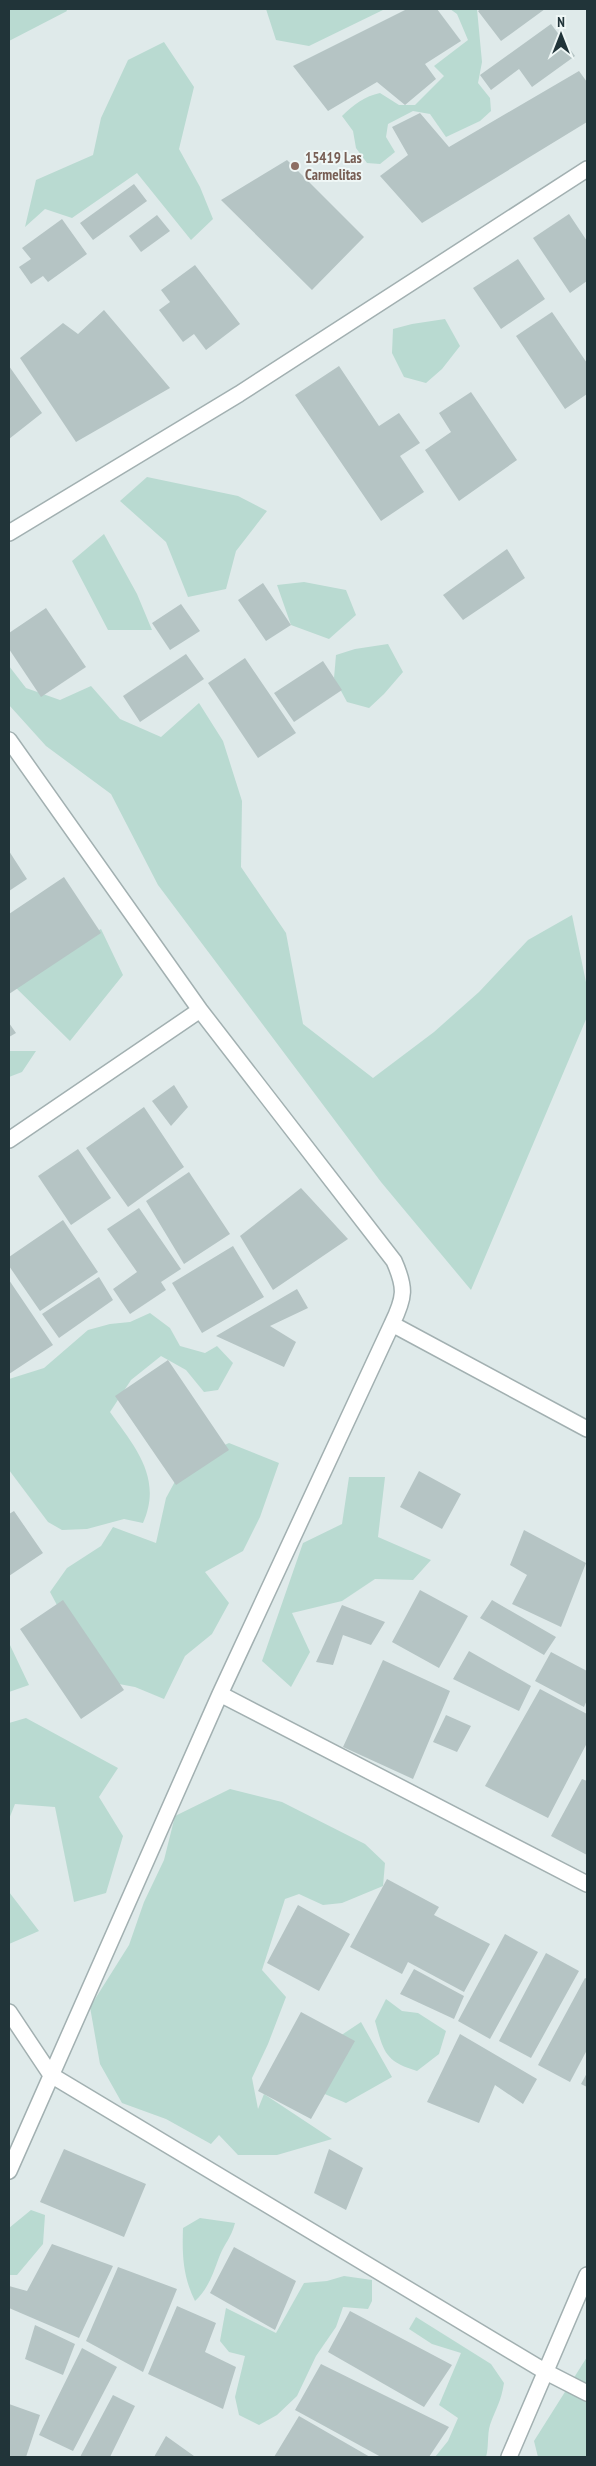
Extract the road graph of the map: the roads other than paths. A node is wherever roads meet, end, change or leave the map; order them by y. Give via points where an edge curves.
1 (587, 169) edge
2 (9, 533) edge
3 (9, 740) edge
4 (200, 1010) junction
5 (9, 1140) edge
6 (392, 1324) junction
7 (587, 1429) edge
8 (220, 1694) junction
9 (587, 1884) edge
10 (9, 2012) edge
11 (52, 2075) junction
12 (9, 2171) edge
13 (587, 2275) edge
14 (546, 2372) junction
15 (587, 2393) edge
16 (509, 2457) edge

1 - 2 street via 239,394
3 - 4 street
4 - 5 street
4 - 6 street via 394,1261 404,1287
6 - 7 street
6 - 8 street
8 - 9 street
8 - 11 street
10 - 11 street
11 - 12 street
11 - 14 street
13 - 14 street
14 - 15 street
14 - 16 street

